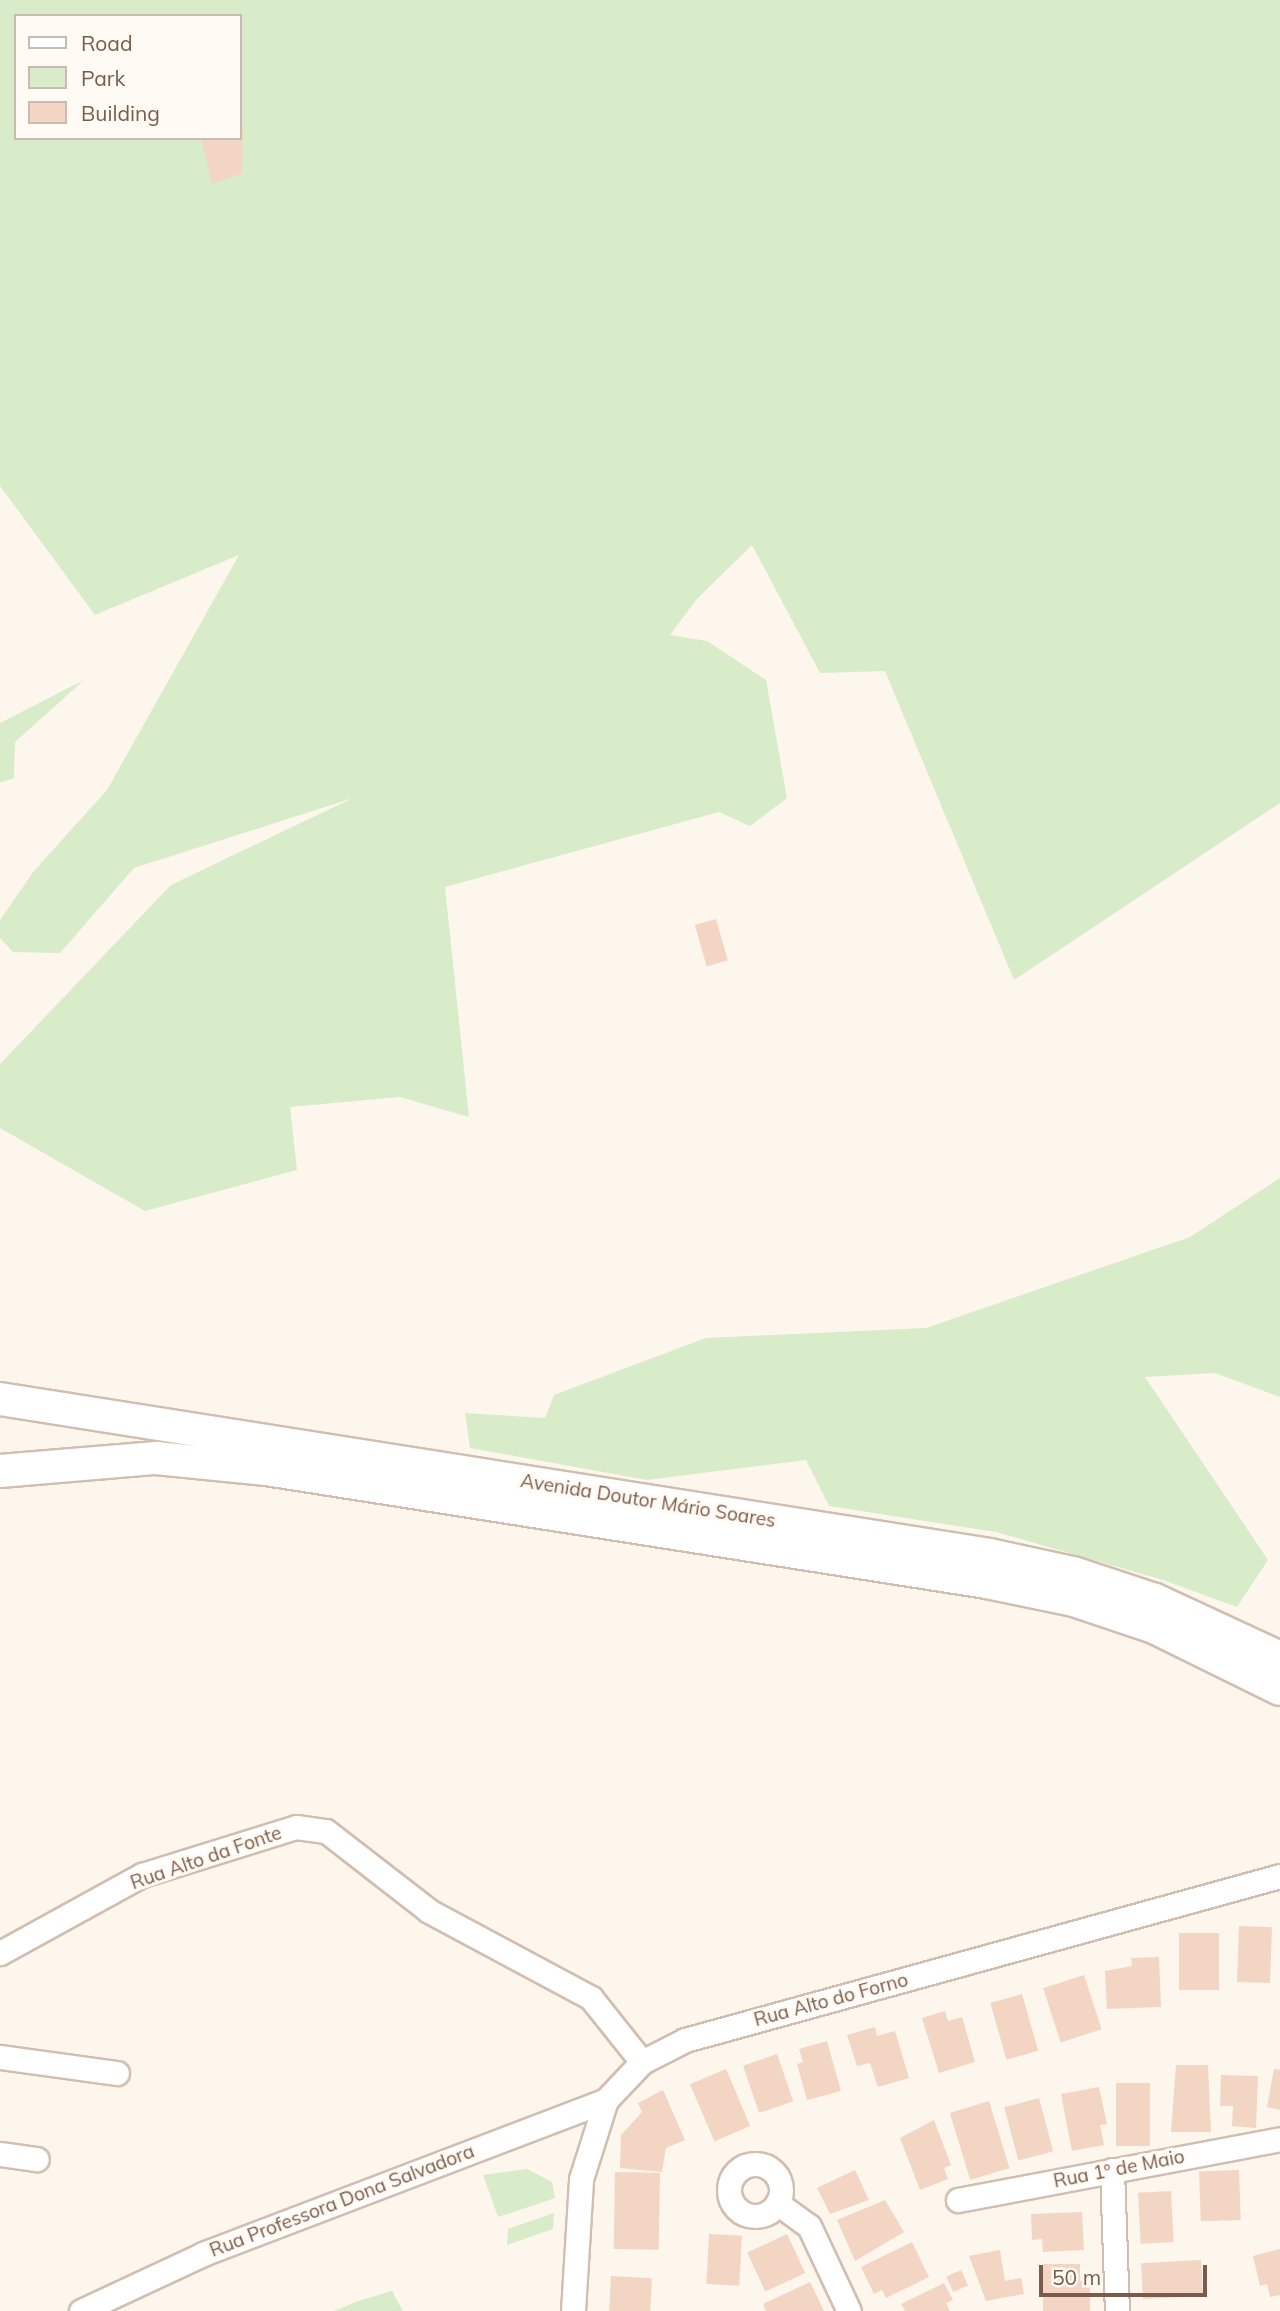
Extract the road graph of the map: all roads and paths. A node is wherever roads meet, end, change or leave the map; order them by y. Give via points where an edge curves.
1 (0, 1399) edge
2 (0, 1471) edge
3 (1280, 1658) edge
4 (1280, 1689) edge
5 (1280, 1876) edge
6 (0, 1953) edge
7 (0, 2057) edge
8 (642, 2062) junction
9 (117, 2073) dead end
10 (606, 2100) junction
11 (1280, 2139) edge
12 (0, 2154) edge
13 (37, 2159) dead end
14 (1112, 2170) junction
15 (958, 2200) dead end
16 (777, 2203) dead end
17 (82, 2311) edge
18 (573, 2311) edge
19 (849, 2311) edge
20 (1116, 2311) edge

1 - 3 main road, Avenida Doutor Mário Soares via 989,1555 1073,1573 1155,1600
2 - 4 main road, Avenida Doutor Mário Soares via 156,1458 266,1469 987,1582 1074,1600 1154,1627
5 - 8 street, Rua Alto do Forno via 685,2040
6 - 8 street, Rua Alto da Fonte via 142,1875 296,1827 326,1831 429,1911 591,1998
7 - 9 street
8 - 10 street, Rua Alto do Forno
10 - 17 street, Rua Professora Dona Salvadora via 203,2254
10 - 18 street, Rua Alto do Forno via 581,2179
11 - 14 street, Rua 1º de Maio
12 - 13 street
14 - 15 street, Rua 1º de Maio
14 - 20 street
16 - 19 street via 809,2226

